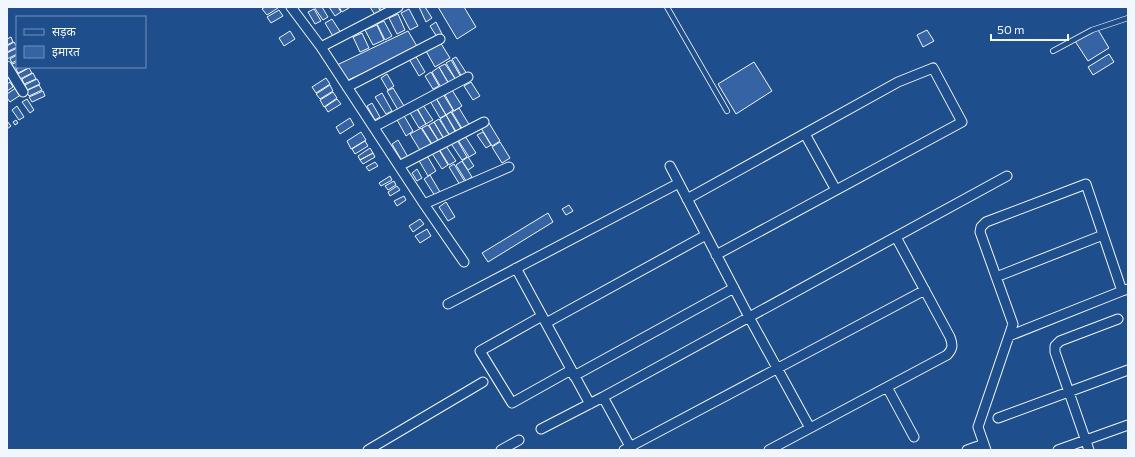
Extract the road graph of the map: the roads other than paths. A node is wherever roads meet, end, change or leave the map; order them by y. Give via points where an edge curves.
1 (398, 7) edge
2 (667, 7) edge
3 (294, 8) edge
4 (1128, 18) edge
5 (440, 39) dead end
6 (321, 48) junction
7 (1053, 51) dead end
8 (7, 66) edge
9 (468, 77) dead end
10 (347, 87) junction
11 (23, 92) dead end
12 (727, 111) dead end
13 (484, 122) dead end
14 (374, 127) junction
15 (805, 134) junction
16 (399, 166) junction
17 (670, 166) dead end
18 (509, 167) dead end
19 (1007, 176) dead end
20 (679, 183) junction
21 (836, 190) junction
22 (687, 199) junction
23 (424, 204) junction
24 (706, 235) junction
25 (1104, 235) junction
26 (896, 237) junction
27 (716, 256) junction
28 (464, 262) dead end
29 (516, 268) junction
30 (996, 277) junction
31 (734, 288) junction
32 (925, 290) junction
33 (1125, 290) edge
34 (448, 304) dead end
35 (749, 317) junction
36 (544, 319) junction
37 (1118, 319) dead end
38 (1009, 336) junction
39 (776, 368) junction
40 (1128, 370) edge
41 (573, 373) junction
42 (483, 382) dead end
43 (887, 387) junction
44 (1069, 392) junction
45 (603, 397) junction
46 (590, 404) junction
47 (998, 418) dead end
48 (1128, 425) edge
49 (810, 428) junction
50 (541, 429) dead end
51 (914, 437) dead end
52 (520, 440) dead end
53 (1085, 440) junction
54 (985, 447) edge
55 (507, 448) edge
56 (629, 449) edge
57 (368, 450) edge
58 (770, 450) edge
59 (967, 450) edge
60 (1058, 450) edge
61 (1089, 450) edge

1 - 6 street
2 - 12 lane
3 - 6 street
4 - 7 lane via 1092,30
5 - 10 street
6 - 10 street
8 - 11 street
9 - 14 street
10 - 14 street
13 - 16 street
14 - 16 street
15 - 21 street
15 - 21 street via 898,82 933,68 962,122
15 - 22 street
16 - 23 street
17 - 20 street
18 - 23 street
19 - 26 street
20 - 22 street
20 - 29 street
21 - 27 street
22 - 24 street
23 - 28 street
24 - 27 street
24 - 36 street
25 - 30 street
25 - 30 street via 1086,184 986,222 980,232
25 - 33 street
26 - 32 street
26 - 35 street
27 - 31 street
29 - 34 street
29 - 36 street
30 - 38 street via 1013,324
31 - 35 street
31 - 41 street
32 - 39 street
32 - 43 street via 950,337 952,350
33 - 38 street
35 - 39 street
35 - 45 street
36 - 41 street
36 - 41 street via 480,351 512,403
37 - 44 street via 1060,341 1056,346 1055,352
38 - 54 street via 978,427
39 - 49 street
39 - 56 street
40 - 44 street
41 - 46 street
42 - 57 street
43 - 49 street
43 - 51 street
44 - 47 street
44 - 53 street
45 - 46 street
45 - 56 street
46 - 50 street
48 - 53 street
49 - 58 street
52 - 55 street
53 - 60 street
53 - 61 street
54 - 59 street

